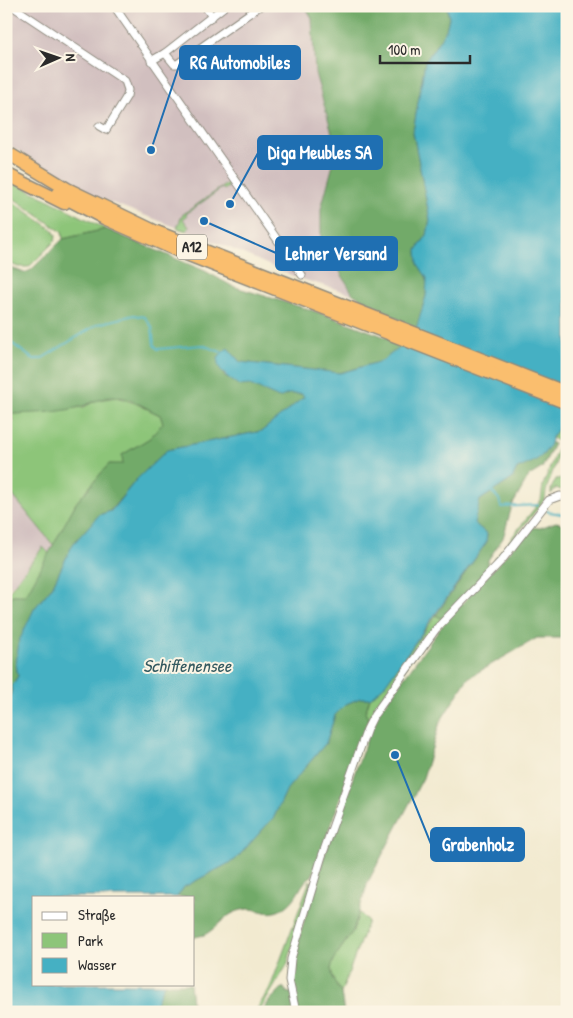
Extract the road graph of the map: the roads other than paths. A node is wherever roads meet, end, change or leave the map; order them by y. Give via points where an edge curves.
1 (12, 6) edge
2 (114, 6) edge
3 (205, 6) edge
4 (225, 6) edge
5 (260, 6) edge
6 (249, 9) edge
7 (212, 16) junction
8 (165, 53) junction
9 (151, 61) junction
10 (99, 126) dead end
11 (6, 152) edge
12 (6, 163) edge
13 (6, 174) edge
14 (125, 228) junction
15 (302, 275) dead end
16 (385, 327) junction
17 (567, 393) edge
18 (567, 403) edge
19 (567, 497) edge
20 (296, 1012) edge

1 - 10 street via 124,81 127,96 106,130
2 - 9 street
3 - 7 street
4 - 7 street
5 - 6 street
6 - 8 street via 177,64
7 - 8 street
8 - 9 street
9 - 15 street
11 - 16 highway, A12 via 67,189 132,221
12 - 14 highway, A12 via 70,201
13 - 14 highway via 58,201
14 - 16 highway, A12
16 - 17 highway, A12
16 - 18 highway, A12
19 - 20 street via 549,500 502,560 436,629 374,715 322,856 291,959 288,980

